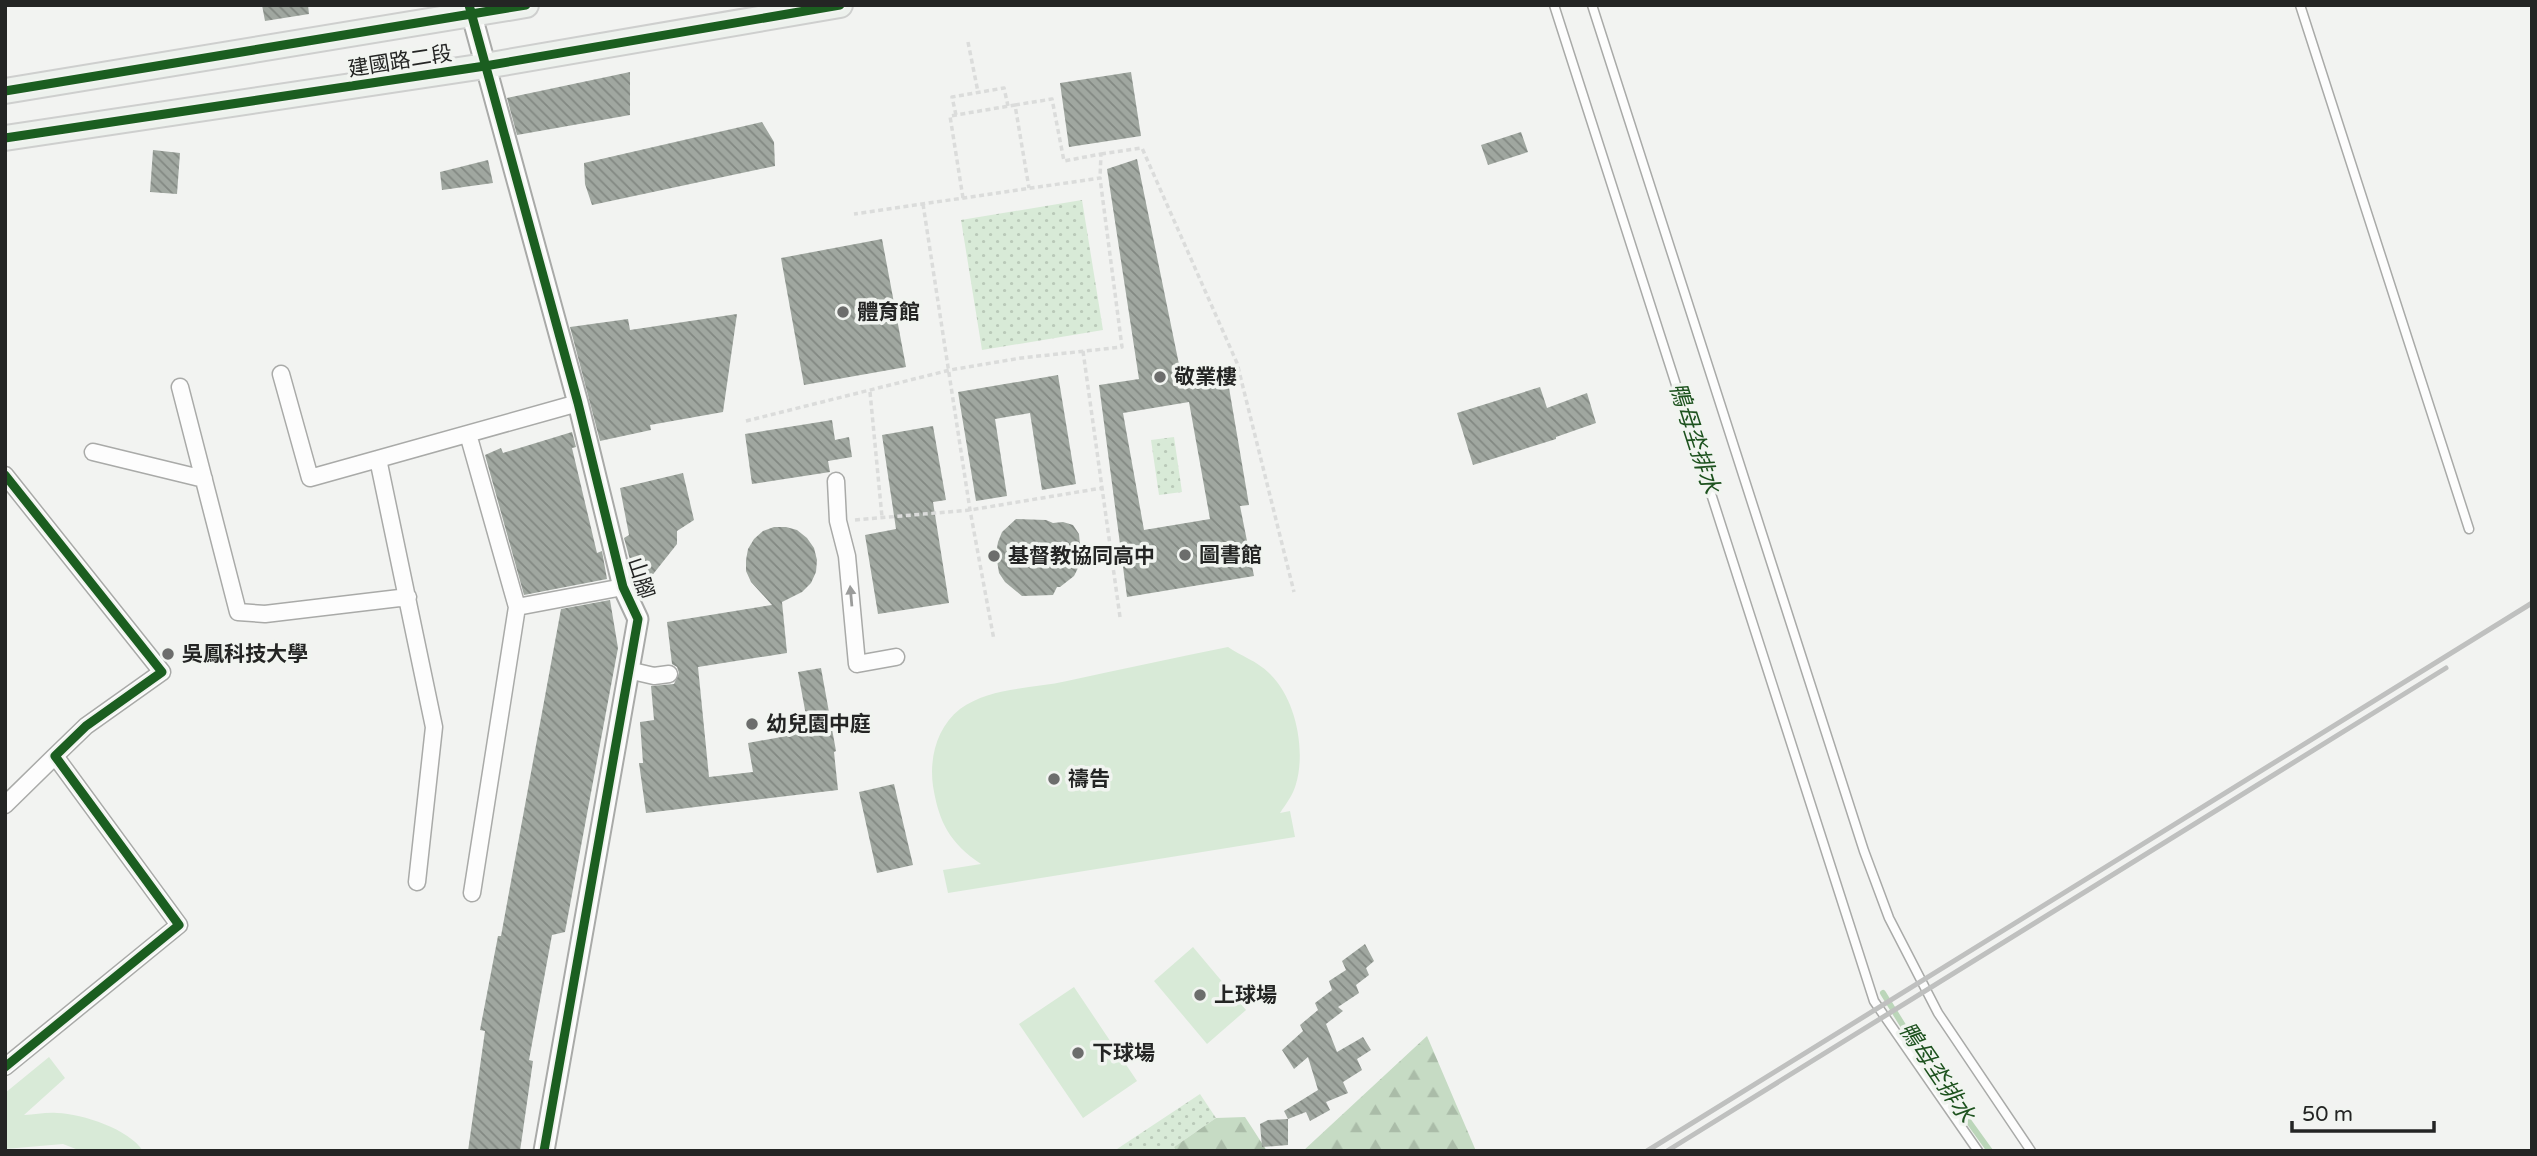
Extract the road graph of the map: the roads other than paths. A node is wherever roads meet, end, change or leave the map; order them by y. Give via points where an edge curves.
1 (526, 5) edge
2 (840, 5) edge
3 (1554, 5) edge
4 (1592, 5) edge
5 (2300, 5) edge
6 (470, 9) edge
7 (485, 66) junction
8 (5, 91) edge
9 (5, 138) edge
10 (281, 373) dead end
11 (180, 387) dead end
12 (578, 403) junction
13 (468, 434) junction
14 (93, 452) dead end
15 (378, 459) junction
16 (204, 479) junction
17 (7, 480) edge
18 (836, 481) dead end
19 (2469, 529) dead end
20 (623, 587) junction
21 (408, 597) junction
22 (517, 607) junction
23 (897, 657) dead end
24 (628, 670) junction
25 (669, 674) dead end
26 (55, 756) junction
27 (5, 805) edge
28 (417, 881) dead end
29 (472, 893) dead end
30 (5, 1067) edge
31 (544, 1151) edge
32 (1978, 1151) edge
33 (2031, 1151) edge

1 - 6 main road, 建國路二段
2 - 7 main road, 建國路二段
3 - 32 lane via 1874,1001
4 - 33 lane via 1889,918 1938,1013
5 - 19 lane
6 - 7 street, 山腳
6 - 8 main road, 建國路二段
7 - 9 main road, 建國路二段
7 - 12 street, 山腳
10 - 15 street via 310,478
11 - 16 street
12 - 13 street
12 - 20 street, 山腳
13 - 15 street
13 - 22 street
14 - 16 street
15 - 21 street
16 - 21 street via 238,612 265,614
17 - 26 street via 162,672 86,726
23 -> 18 street via 857,664
20 - 22 street
20 - 24 street, 山腳 via 638,619
21 - 28 street via 434,727
22 - 29 street
24 - 25 street
24 - 31 street, 山腳
26 - 27 street
26 - 30 street via 179,925

